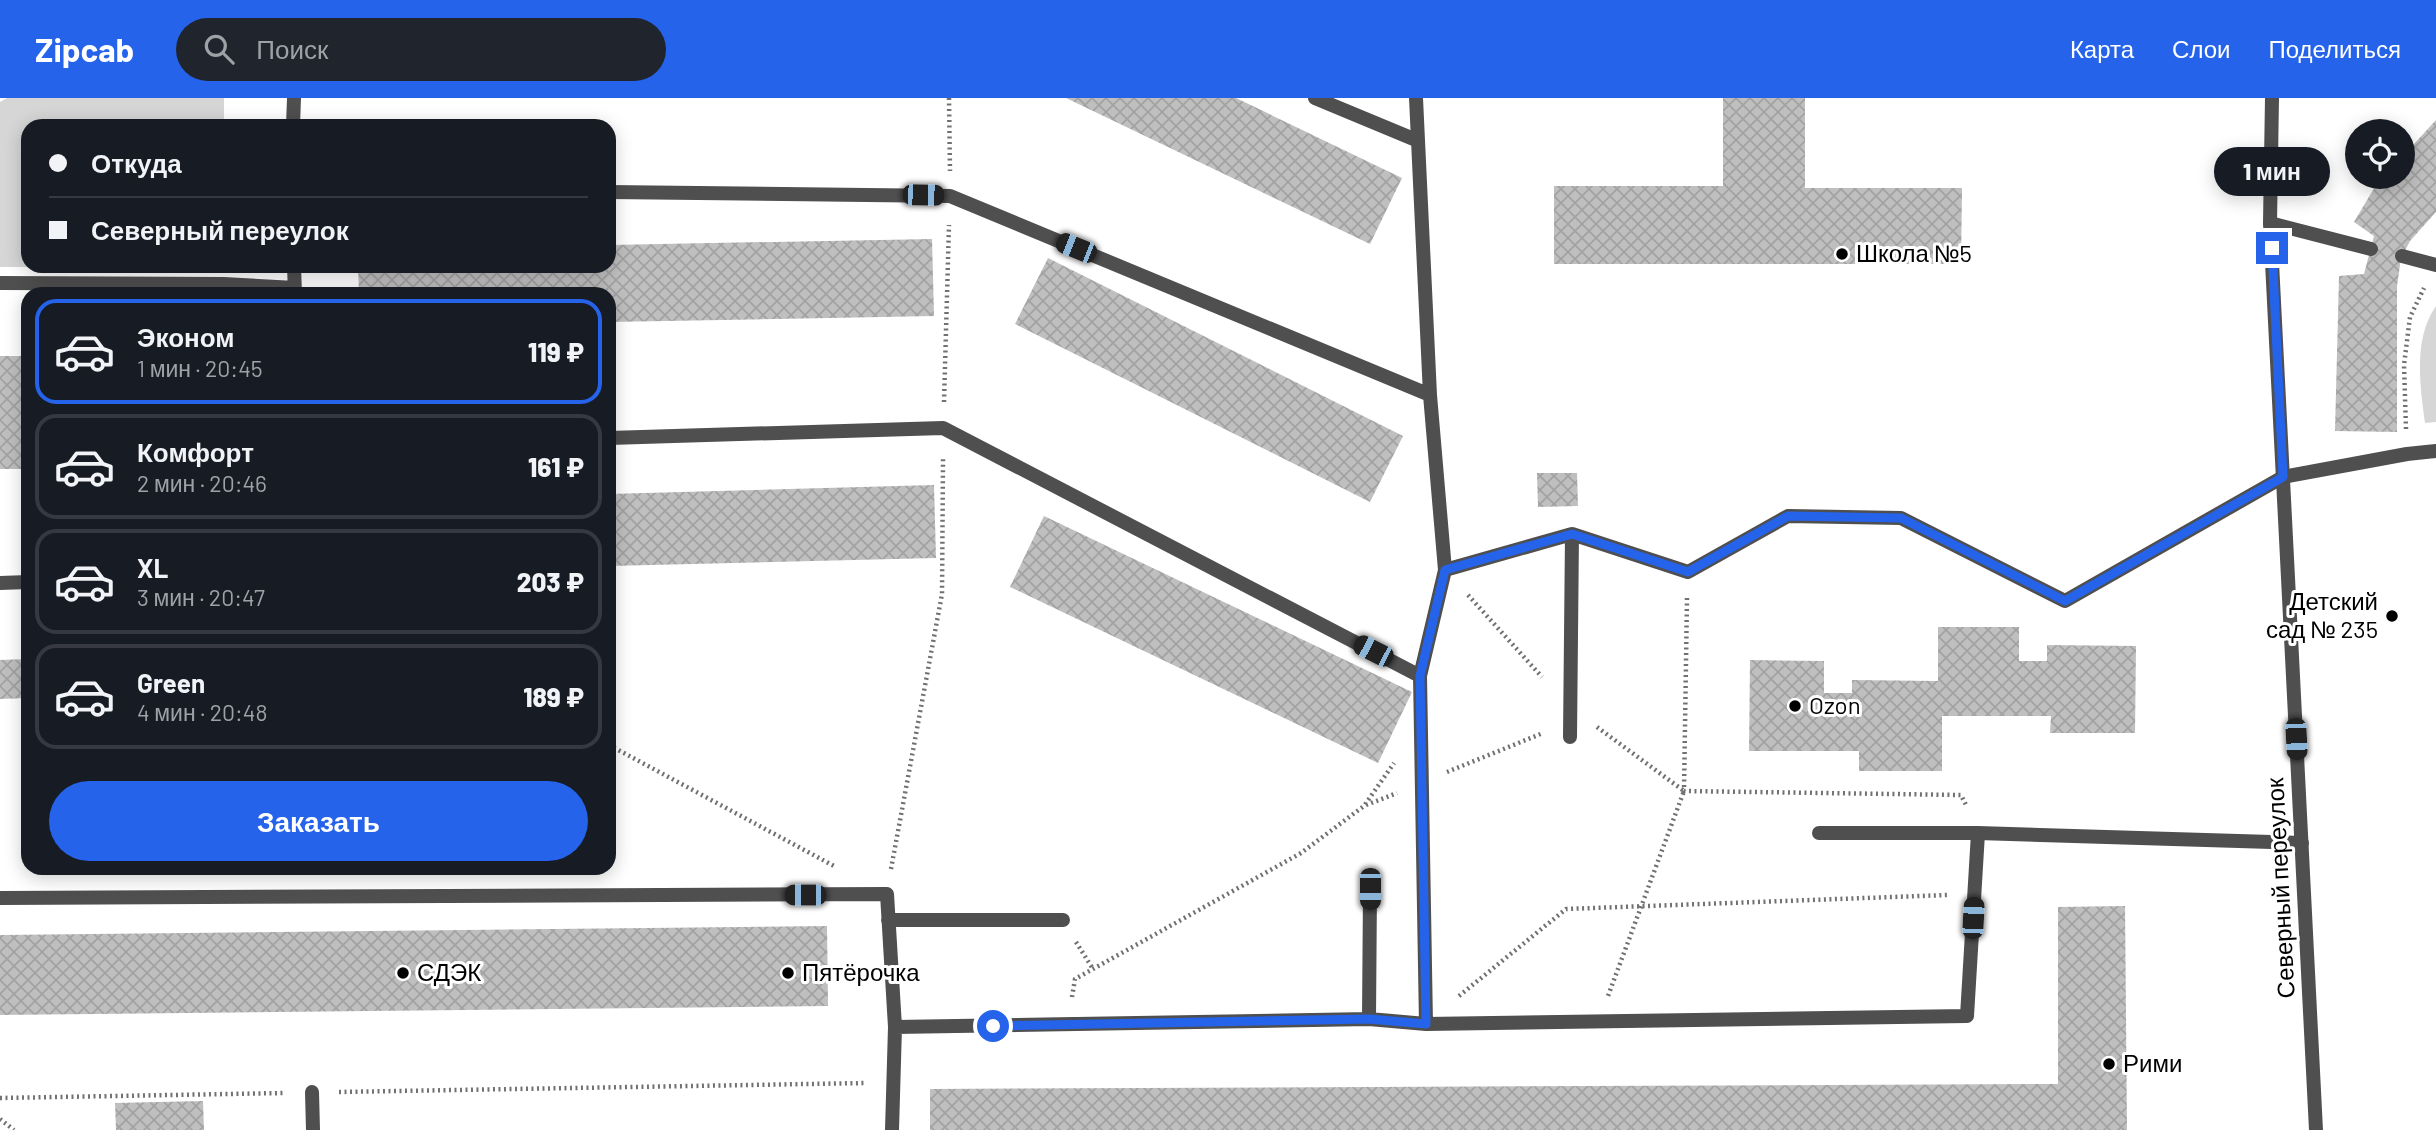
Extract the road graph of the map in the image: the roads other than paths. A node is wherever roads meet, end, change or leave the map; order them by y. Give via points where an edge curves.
1 (294, 98) edge
2 (1315, 98) edge
3 (1416, 98) edge
4 (2272, 98) edge
5 (293, 119) edge
6 (1416, 140) junction
7 (616, 192) edge
8 (2270, 223) junction
9 (2371, 249) dead end
10 (2402, 256) dead end
11 (2436, 265) edge
12 (0, 282) edge
13 (254, 287) edge
14 (1430, 395) junction
15 (616, 438) edge
16 (2436, 451) edge
17 (2283, 477) junction
18 (1572, 534) junction
19 (1445, 570) junction
20 (21, 582) edge
21 (0, 583) edge
22 (1420, 676) junction
23 (1570, 729) road end
24 (1819, 833) dead end
25 (1978, 833) junction
26 (2302, 843) junction
27 (1370, 889) dead end
28 (0, 898) edge
29 (888, 920) junction
30 (1063, 920) dead end
31 (1369, 1019) junction
32 (1426, 1024) junction
33 (895, 1027) junction
34 (312, 1092) road end
35 (313, 1130) edge
36 (892, 1130) edge
37 (2316, 1130) edge

1 - 5 street
2 - 6 street
3 - 6 street
4 - 8 street, Северный переулок
6 - 14 street
7 - 14 street via 950,196
8 - 9 street
8 - 17 street, Северный переулок
10 - 11 street
12 - 13 street
14 - 19 street
15 - 22 street via 943,428
16 - 17 street
17 - 18 street via 2065,601 1901,518 1788,516 1688,572
17 - 26 street, Северный переулок
18 - 19 street
18 - 23 street
19 - 22 street
20 - 21 street
22 - 32 street
24 - 25 street
25 - 26 street
25 - 32 street via 1967,1016
26 - 37 street, Северный переулок
27 - 31 street
28 - 29 street via 887,894
29 - 30 street
29 - 33 street
31 - 32 street
31 - 33 street
33 - 36 street
34 - 35 street

